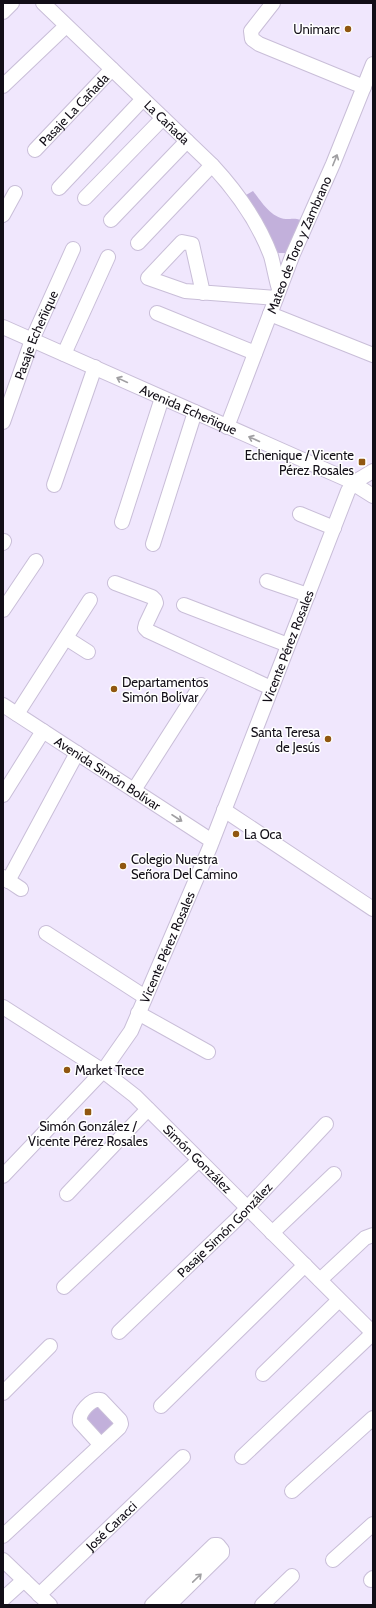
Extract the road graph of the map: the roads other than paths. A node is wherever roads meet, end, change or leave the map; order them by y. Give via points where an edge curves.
1 (12, 3) edge
2 (43, 3) edge
3 (273, 3) edge
4 (3, 12) edge
5 (66, 26) junction
6 (373, 64) edge
7 (112, 69) junction
8 (3, 86) edge
9 (364, 87) junction
10 (143, 99) junction
11 (163, 118) junction
12 (187, 141) junction
13 (35, 150) dead end
14 (212, 165) junction
15 (59, 188) dead end
16 (15, 193) dead end
17 (85, 198) dead end
18 (3, 215) edge
19 (111, 220) dead end
20 (138, 243) dead end
21 (73, 249) dead end
22 (108, 257) dead end
23 (271, 257) junction
24 (287, 269) junction
25 (203, 293) dead end
26 (278, 294) junction
27 (157, 313) dead end
28 (270, 314) junction
29 (3, 327) edge
30 (32, 340) junction
31 (255, 352) junction
32 (64, 354) junction
33 (373, 354) edge
34 (95, 367) junction
35 (162, 398) junction
36 (195, 412) junction
37 (3, 422) edge
38 (227, 427) junction
39 (373, 470) edge
40 (353, 483) junction
41 (54, 485) dead end
42 (373, 496) edge
43 (300, 514) dead end
44 (122, 522) dead end
45 (334, 528) junction
46 (153, 544) dead end
47 (36, 561) dead end
48 (268, 581) dead end
49 (115, 583) dead end
50 (308, 595) junction
51 (90, 600) dead end
52 (184, 605) dead end
53 (3, 610) edge
54 (66, 638) junction
55 (288, 645) junction
56 (88, 652) dead end
57 (201, 685) dead end
58 (271, 688) junction
59 (3, 705) edge
60 (17, 714) junction
61 (43, 731) junction
62 (77, 753) junction
63 (134, 790) junction
64 (3, 795) edge
65 (224, 810) junction
66 (212, 841) junction
67 (6, 879) edge
68 (21, 889) dead end
69 (373, 909) edge
70 (46, 933) dead end
71 (145, 997) junction
72 (3, 1007) edge
73 (138, 1013) junction
74 (208, 1052) dead end
75 (103, 1071) junction
76 (148, 1110) junction
77 (326, 1124) dead end
78 (199, 1160) junction
79 (6, 1168) edge
80 (334, 1174) dead end
81 (66, 1194) dead end
82 (247, 1208) junction
83 (272, 1233) junction
84 (373, 1234) edge
85 (305, 1266) junction
86 (320, 1280) junction
87 (64, 1287) dead end
88 (339, 1300) junction
89 (119, 1332) dead end
90 (373, 1333) edge
91 (50, 1346) dead end
92 (263, 1374) dead end
93 (3, 1393) edge
94 (161, 1406) dead end
95 (373, 1418) edge
96 (100, 1444) dead end
97 (183, 1457) dead end
98 (242, 1457) dead end
99 (292, 1491) dead end
100 (373, 1524) edge
101 (3, 1536) edge
102 (3, 1560) edge
103 (333, 1560) dead end
104 (292, 1576) dead end
105 (24, 1580) junction
106 (39, 1595) junction
107 (3, 1599) edge
108 (50, 1605) edge
109 (152, 1605) edge
110 (169, 1605) edge
111 (262, 1605) edge

1 - 4 street
2 - 5 street, La Cañada
3 - 9 street via 251,31 252,39
5 - 7 street, La Cañada
5 - 8 street
6 - 9 street, Mateo de Toro y Zambrano
7 - 10 street, La Cañada
7 - 13 street, Pasaje La Cañada
24 -> 9 street, Mateo de Toro y Zambrano
10 - 11 street, La Cañada
10 - 15 street
11 - 12 street, La Cañada
11 - 17 street
12 - 14 street, La Cañada
12 - 19 street
14 - 20 street
14 - 23 street, La Cañada via 252,215
16 - 18 street
21 - 30 street, Pasaje Echeñique
22 - 32 street
23 - 24 street, La Cañada
23 - 26 street, La Cañada
24 - 26 street, Mateo de Toro y Zambrano
25 - 26 street
26 - 28 street, Mateo de Toro y Zambrano
27 - 31 street
28 - 31 street, Mateo de Toro y Zambrano
28 - 33 street
29 - 30 street, Avenida Echeñique
30 - 32 street, Avenida Echeñique
30 - 37 street, Pasaje Echeñique
31 - 38 street, Mateo de Toro y Zambrano
32 - 34 street, Avenida Echeñique
35 -> 34 street, Avenida Echeñique
34 - 41 street
35 - 36 street, Avenida Echeñique
35 - 44 street
36 - 38 street, Avenida Echeñique
36 - 46 street
40 -> 38 street, Avenida Echeñique
39 - 40 street
40 - 42 street, Avenida Echeñique
40 - 45 street, Vicente Pérez Rosales
43 - 45 street
45 - 50 street, Vicente Pérez Rosales
47 - 53 street
48 - 50 street
49 - 58 street via 155,600 145,628 148,632
50 - 55 street, Vicente Pérez Rosales
51 - 54 street
52 - 55 street
54 - 56 street
54 - 60 street
55 - 58 street, Vicente Pérez Rosales
57 - 63 street
58 - 65 street, Vicente Pérez Rosales
59 - 60 street, Avenida Simón Bolívar
60 - 61 street, Avenida Simón Bolívar
61 - 62 street, Avenida Simón Bolívar
61 - 64 street
62 - 63 street, Avenida Simón Bolívar
62 - 67 street
63 -> 66 street, Avenida Simón Bolívar
65 - 66 street, Vicente Pérez Rosales
65 - 69 street
66 - 71 street, Vicente Pérez Rosales
67 - 68 street
70 - 71 street
71 - 73 street, Vicente Pérez Rosales
72 - 75 street, Simón González
73 - 74 street
73 - 75 street, Vicente Pérez Rosales via 131,1031
75 - 76 street, Simón González
75 - 79 street, Vicente Pérez Rosales
76 - 78 street, Simón González
76 - 81 street
77 - 82 street, Pasaje Simón González
78 - 82 street, Simón González
78 - 87 street
80 - 83 street
82 - 83 street, Simón González
82 - 89 street, Pasaje Simón González
83 - 85 street, Simón González
84 - 86 street via 365,1238
85 - 86 street, Simón González
85 - 94 street
86 - 88 street, Simón González
88 - 90 street, Simón González
88 - 92 street
90 - 98 street
91 - 93 street
95 - 99 street
96 - 101 street
97 - 106 street, José Caracci
100 - 103 street
102 - 105 street
104 - 111 street
105 - 106 street
105 - 107 street
106 - 108 street
110 -> 109 street via 222,1553 218,1545 214,1545

